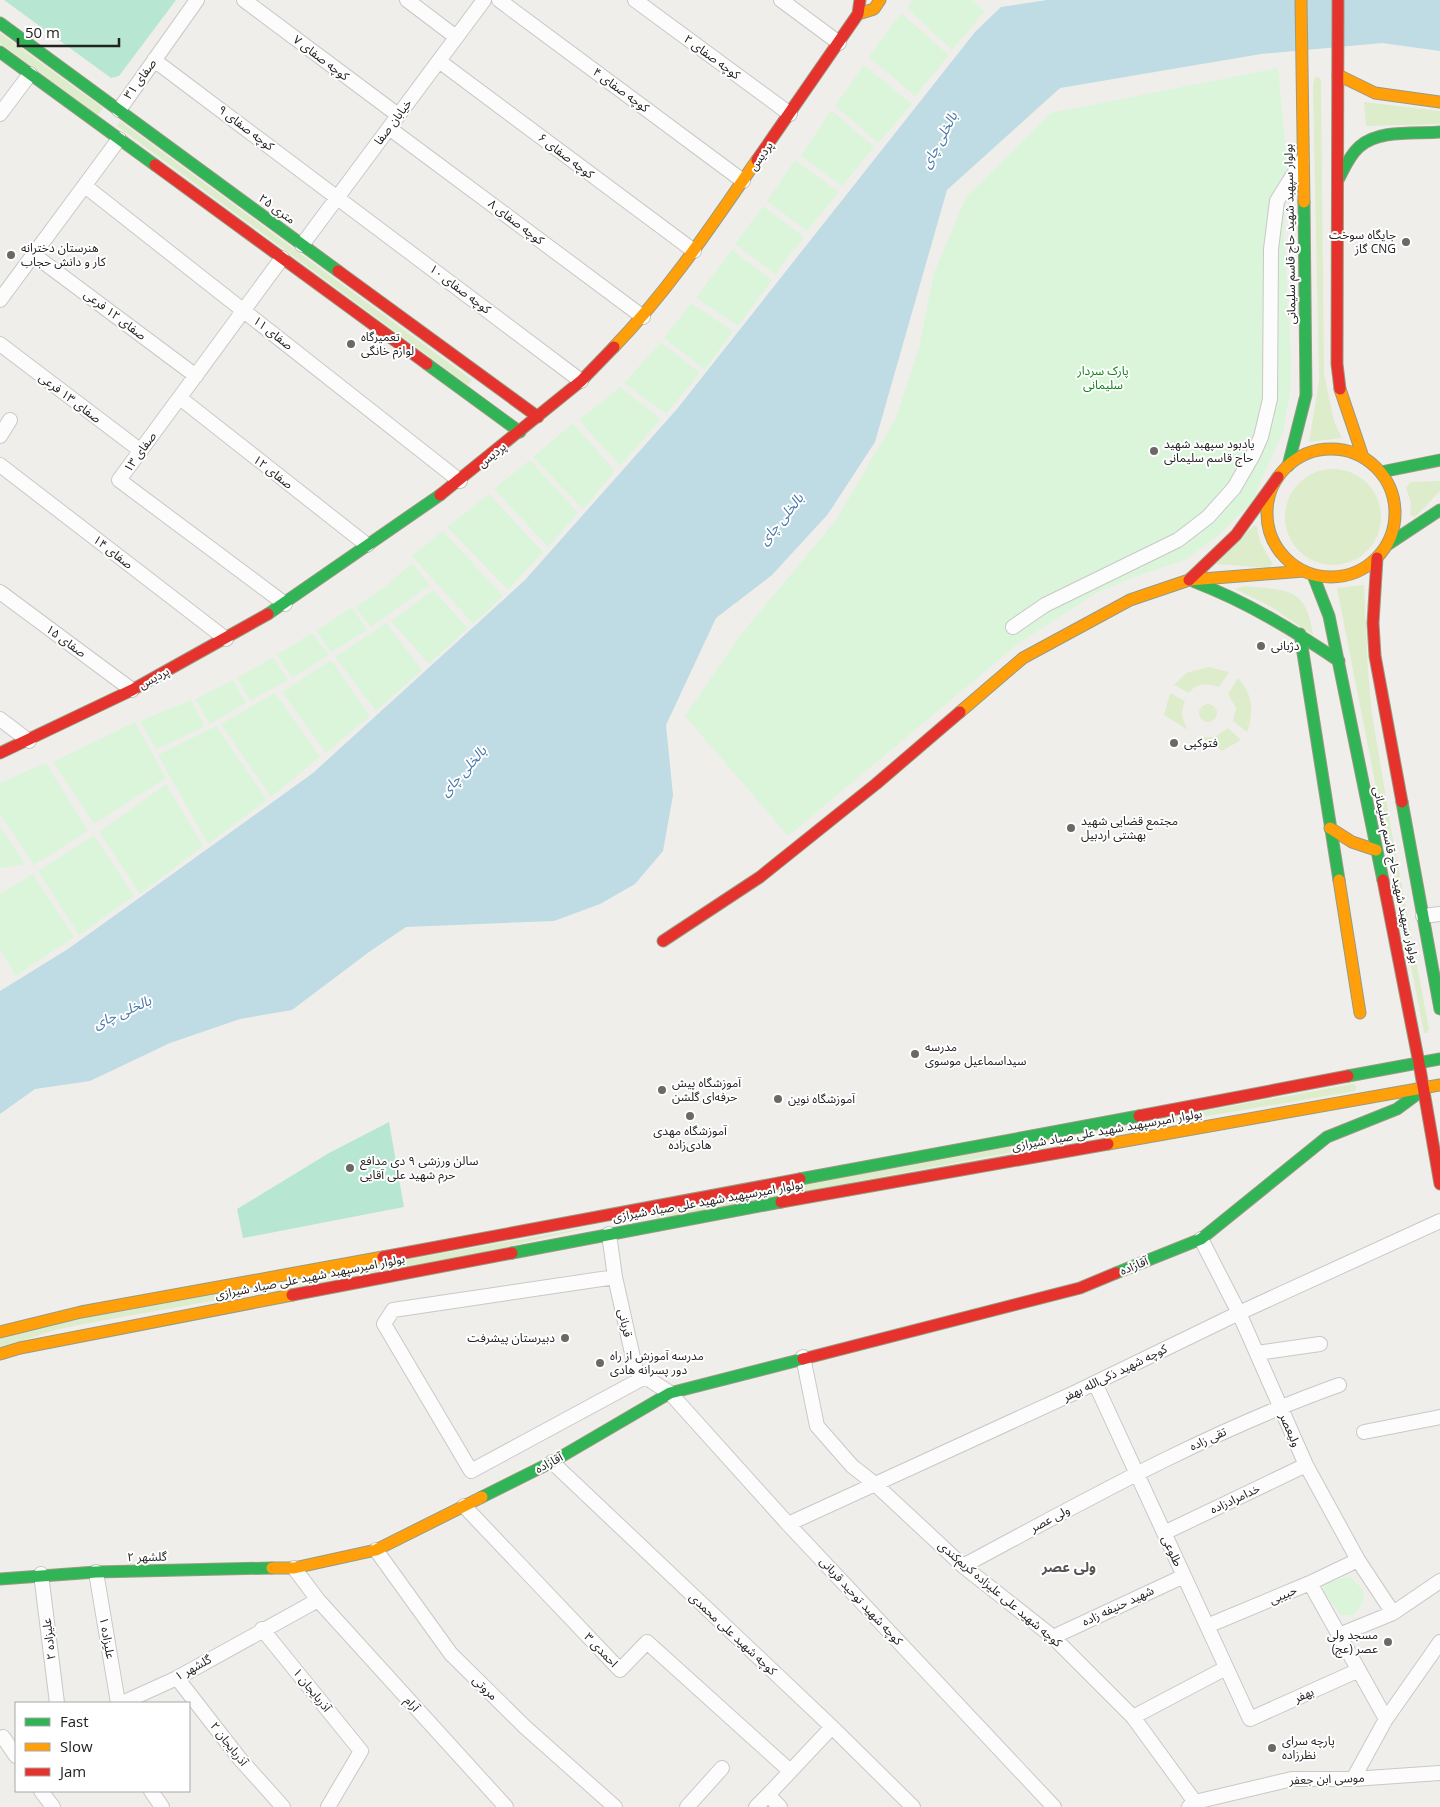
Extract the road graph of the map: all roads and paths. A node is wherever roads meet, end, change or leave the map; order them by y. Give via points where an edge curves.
1 (197, 0) edge
2 (244, 0) edge
3 (407, 0) edge
4 (484, 0) edge
5 (498, 0) edge
6 (635, 0) edge
7 (782, 0) edge
8 (860, 0) edge
9 (880, 0) edge
10 (1301, 0) edge
11 (1338, 0) edge
12 (858, 14) junction
13 (0, 23) edge
14 (456, 37) junction
15 (839, 43) junction
16 (0, 52) edge
17 (154, 60) junction
18 (439, 61) junction
19 (1338, 73) junction
20 (30, 74) junction
21 (1440, 102) edge
22 (119, 110) junction
23 (0, 114) edge
24 (790, 114) junction
25 (398, 115) junction
26 (389, 128) junction
27 (105, 129) junction
28 (1440, 132) edge
29 (119, 139) junction
30 (1303, 160) junction
31 (1338, 180) junction
32 (743, 181) junction
33 (85, 186) junction
34 (338, 197) junction
35 (302, 245) junction
36 (694, 251) junction
37 (34, 255) junction
38 (282, 258) junction
39 (0, 300) edge
40 (245, 311) junction
41 (643, 317) junction
42 (0, 344) edge
43 (196, 376) junction
44 (581, 381) junction
45 (180, 398) junction
46 (538, 417) junction
47 (10, 420) dead end
48 (520, 432) junction
49 (0, 436) edge
50 (141, 451) junction
51 (1363, 457) junction
52 (1440, 460) edge
53 (0, 465) edge
54 (1288, 466) junction
55 (1381, 472) junction
56 (1278, 477) junction
57 (460, 481) junction
58 (1440, 510) edge
59 (1387, 545) junction
60 (367, 546) junction
61 (1377, 558) junction
62 (1309, 573) junction
63 (1190, 580) junction
64 (0, 592) edge
65 (285, 604) junction
66 (1013, 628) dead end
67 (1300, 634) junction
68 (226, 639) junction
69 (1339, 661) junction
70 (132, 690) junction
71 (0, 719) edge
72 (29, 741) junction
73 (0, 753) edge
74 (1330, 828) junction
75 (1376, 850) junction
76 (1440, 914) edge
77 (1423, 916) junction
78 (663, 941) dead end
79 (1437, 978) edge
80 (1440, 1009) edge
81 (1360, 1013) dead end
82 (1440, 1059) edge
83 (1419, 1063) junction
84 (1440, 1085) edge
85 (1424, 1089) junction
86 (1440, 1184) edge
87 (606, 1216) junction
88 (1440, 1221) edge
89 (609, 1234) junction
90 (1201, 1239) junction
91 (614, 1276) junction
92 (1238, 1313) junction
93 (0, 1332) edge
94 (1320, 1344) dead end
95 (1257, 1353) junction
96 (0, 1354) edge
97 (803, 1358) junction
98 (645, 1377) junction
99 (1095, 1383) junction
100 (1338, 1385) dead end
101 (670, 1393) junction
102 (1280, 1406) junction
103 (1440, 1417) edge
104 (1364, 1432) dead end
105 (552, 1462) junction
106 (1306, 1465) junction
107 (1136, 1472) junction
108 (875, 1484) junction
109 (464, 1506) junction
110 (788, 1524) junction
111 (1164, 1533) junction
112 (376, 1550) junction
113 (1358, 1560) junction
114 (963, 1566) junction
115 (294, 1568) junction
116 (96, 1572) junction
117 (41, 1574) junction
118 (1184, 1576) junction
119 (0, 1579) edge
120 (1440, 1581) edge
121 (1310, 1584) junction
122 (318, 1600) junction
123 (1393, 1613) junction
124 (1207, 1626) junction
125 (262, 1629) junction
126 (1339, 1635) junction
127 (1053, 1637) junction
128 (1440, 1642) edge
129 (1226, 1668) junction
130 (1359, 1670) junction
131 (177, 1678) junction
132 (57, 1702) edge
133 (120, 1702) edge
134 (122, 1702) edge
135 (1133, 1717) junction
136 (1250, 1719) joint
137 (1386, 1719) junction
138 (832, 1727) junction
139 (6, 1736) edge
140 (15, 1754) edge
141 (722, 1768) dead end
142 (790, 1771) junction
143 (1440, 1774) edge
144 (1353, 1779) junction
145 (42, 1792) edge
146 (152, 1792) edge
147 (768, 1795) junction
148 (1192, 1805) edge
149 (53, 1807) edge
150 (162, 1807) edge
151 (283, 1807) edge
152 (329, 1807) edge
153 (506, 1807) edge
154 (615, 1807) edge
155 (687, 1807) edge
156 (756, 1807) edge
157 (780, 1807) edge
158 (913, 1807) edge
159 (1054, 1807) edge

1 - 17 street, صفای ۳۱
2 - 25 street, کوچه صفای ۷
3 - 14 street
4 - 14 street, خیابان صفا
5 - 32 street, کوچه صفای ۴
6 - 24 street, کوچه صفای ۲
7 - 15 street
8 - 12 street, پردیس
9 - 12 street, پردیس via 874,8
10 - 30 street, بولوار سپهبد شهید حاج قاسم سلیمانی
11 - 19 street
12 - 15 street, پردیس
13 - 22 street, ۲۵ متری
14 - 18 street, خیابان صفا
15 - 24 street, پردیس
16 - 20 street
17 - 22 street, صفای ۳۱
17 - 34 street, کوچه صفای ۹
18 - 25 street, خیابان صفا
18 - 36 street, کوچه صفای ۶
19 - 21 street via 1355,87 1377,96
19 - 31 street
20 - 23 street
20 - 27 street
22 - 27 street
22 - 35 street, ۲۵ متری
24 - 32 street, پردیس
25 - 26 street, خیابان صفا
26 - 34 street, خیابان صفا
26 - 41 street, کوچه صفای ۸
27 - 29 street
28 - 31 street via 1378,137 1362,144
29 - 33 street
29 - 38 street
30 - 54 street, بولوار سپهبد شهید حاج قاسم سلیمانی via 1306,396
30 - 66 street via 1277,201 1271,249 1270,399 1261,437 1244,472 1222,503 1186,534 1045,605
31 - 51 street via 1337,364 1342,396
32 - 36 street, پردیس
33 - 37 street
33 - 40 street, صفای ۱۱
34 - 35 street, خیابان صفا
34 - 44 street, کوچه صفای ۱۰
35 - 46 street, ۲۵ متری
36 - 41 street, پردیس
37 - 39 street
37 - 43 street, صفای ۱۲ فرعی
38 - 40 street, صفای ۱۳
38 - 48 street
40 - 43 street, صفای ۱۳
40 - 57 street, صفای ۱۱
41 - 44 street, پردیس
42 - 50 street, صفای ۱۳ فرعی
43 - 45 street, صفای ۱۳
44 - 46 street, پردیس
45 - 50 street, صفای ۱۳
45 - 60 street, صفای ۱۲
46 - 48 street, پردیس
47 - 49 street
48 - 57 street, پردیس
50 - 65 street, صفای ۱۳ via 119,480
51 - 54 street via 1332,449 1301,456
51 - 55 street
52 - 55 street
53 - 68 street, صفای ۱۴
54 - 56 street
55 - 59 street via 1395,508 1393,531
56 - 62 street via 1270,494 1269,530 1289,561
56 - 63 street via 1236,536
57 - 60 street, پردیس
58 - 59 street
59 - 61 street
60 - 65 street, پردیس
61 - 62 street via 1364,569 1347,576 1330,578
61 - 77 street, بولوار سپهبد شهید حاج قاسم سلیمانی via 1373,623 1375,656
62 - 63 street
62 - 69 street, بولوار سپهبد شهید حاج قاسم سلیمانی via 1329,616
63 - 67 street via 1223,592
63 - 78 street via 1130,600 1023,658 876,784 760,877
64 - 70 street, صفای ۱۵
65 - 68 street, پردیس
67 - 69 street
67 - 74 street
68 - 70 street, پردیس
69 - 75 street, بولوار سپهبد شهید حاج قاسم سلیمانی
70 - 72 street, پردیس
71 - 72 street
72 - 73 street, پردیس
74 - 75 street via 1352,842
74 - 81 street
75 - 83 street, بولوار سپهبد شهید حاج قاسم سلیمانی
76 - 77 street
77 - 79 street, بولوار سپهبد شهید حاج قاسم سلیمانی
79 - 80 street, بولوار سپهبد شهید حاج قاسم سلیمانی
82 - 83 street, بولوار امیرسپهبد شهید علی صیاد شیرازی
83 - 85 street, بولوار سپهبد شهید حاج قاسم سلیمانی
83 - 87 street, بولوار امیرسپهبد شهید علی صیاد شیرازی
84 - 85 street, بولوار امیرسپهبد شهید علی صیاد شیرازی
85 - 86 street, بولوار سپهبد شهید حاج قاسم سلیمانی
85 - 89 street, بولوار امیرسپهبد شهید علی صیاد شیرازی
85 - 90 street, آقازاده via 1397,1109 1327,1137
87 - 89 street
87 - 93 street, بولوار امیرسپهبد شهید علی صیاد شیرازی via 81,1312
88 - 92 street, کوچه شهید ذکی‌الله بهفر
89 - 91 street, قربانی
89 - 96 street, بولوار امیرسپهبد شهید علی صیاد شیرازی
90 - 92 street, ولیعصر
90 - 97 street, آقازاده via 1080,1288
91 - 98 street, قربانی via 636,1371
91 - 98 street via 392,1310 384,1324 471,1471
92 - 95 street, ولیعصر
92 - 99 street, کوچه شهید ذکی‌الله بهفر
94 - 95 street
95 - 102 street, ولیعصر
97 - 101 street, آقازاده
97 - 108 street via 817,1426 852,1466
98 - 101 street, قربانی
99 - 107 street, طلوعی
99 - 108 street, کوچه شهید ذکی‌الله بهفر
100 - 102 street, تقی زاده
101 - 105 street, آقازاده
101 - 110 street, کوچه شهید توحید قربانی
102 - 106 street, ولیعصر
102 - 107 street, تقی زاده
103 - 104 street
105 - 109 street, آقازاده
105 - 138 street, کوچه شهید علی محمدی
106 - 111 street, خدامرادزاده
106 - 113 street, ولیعصر
107 - 111 street, طلوعی
107 - 114 street, ولی عصر
108 - 110 street, کوچه شهید ذکی‌الله بهفر
108 - 114 street, کوچه شهید علی علیزاده کریم‌کندی
109 - 112 street, آقازاده
109 - 142 street, احمدی ۳ via 620,1670 647,1642
110 - 159 street, کوچه شهید توحید قربانی
111 - 118 street, طلوعی
112 - 115 street, آقازاده
112 - 154 street, مروتی via 451,1654 525,1727
113 - 121 street, حبیبی
113 - 123 street, ولیعصر
114 - 127 street, کوچه شهید علی علیزاده کریم‌کندی
115 - 116 street, گلشهر ۲
115 - 122 street, آرام
116 - 117 street, گلشهر ۲
116 - 133 street, علیزاده ۱
117 - 119 street, گلشهر ۲
117 - 132 street, علیزاده ۲
118 - 124 street, طلوعی
118 - 127 street, شهید حنیفه زاده
120 - 123 street
121 - 124 street, حبیبی
121 - 126 street
122 - 125 street, گلشهر ۱
122 - 153 street, آرام
123 - 126 street
124 - 129 street, طلوعی
125 - 131 street, گلشهر ۱
125 - 152 street, آذربایجان ۱ via 361,1751
126 - 130 street
127 - 135 street, کوچه شهید علی علیزاده کریم‌کندی
128 - 137 street
129 - 135 street
129 - 136 street, طلوعی
130 - 136 street, بهفر
130 - 137 street
131 - 134 street, گلشهر ۱
131 - 151 street, آذربایجان ۲ via 240,1759
135 - 148 street, کوچه شهید علی علیزاده کریم‌کندی
137 - 144 street
138 - 142 street
138 - 158 street, کوچه شهید علی محمدی
139 - 140 street
141 - 155 street
142 - 147 street
143 - 144 street, موسی ابن جعفر
144 - 148 street, موسی ابن جعفر via 1292,1779
145 - 149 street
146 - 150 street
147 - 156 street
147 - 157 street

